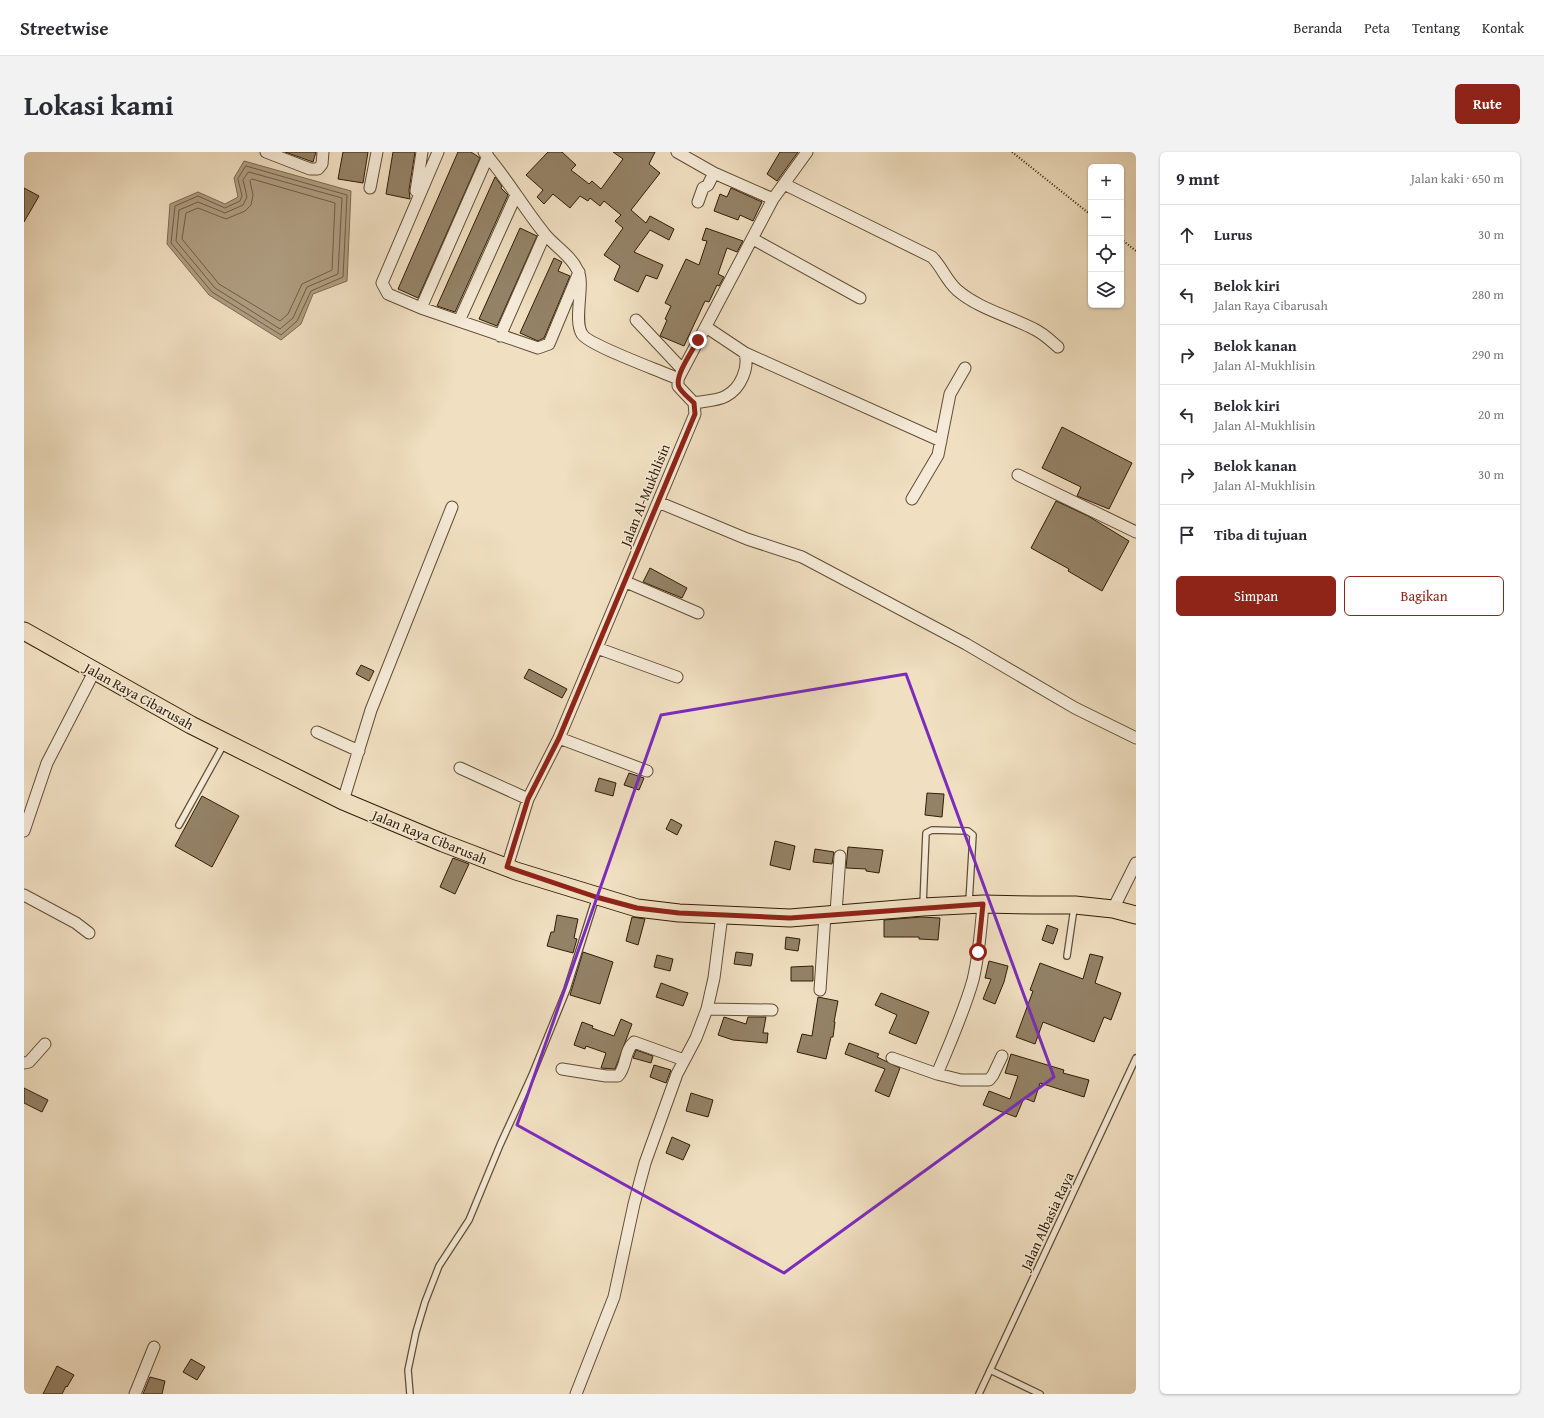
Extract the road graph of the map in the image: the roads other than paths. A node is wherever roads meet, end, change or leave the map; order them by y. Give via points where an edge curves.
1 (266, 152) edge
2 (323, 152) edge
3 (377, 152) edge
4 (422, 152) edge
5 (438, 152) edge
6 (676, 152) edge
7 (807, 152) edge
8 (486, 154) edge
9 (714, 173) junction
10 (784, 184) junction
11 (370, 188) dead end
12 (516, 195) junction
13 (773, 199) junction
14 (698, 202) dead end
15 (413, 207) junction
16 (544, 234) junction
17 (753, 239) junction
18 (579, 272) junction
19 (860, 298) dead end
20 (421, 308) junction
21 (636, 320) dead end
22 (459, 321) junction
23 (706, 327) junction
24 (500, 336) junction
25 (1058, 347) dead end
26 (745, 353) junction
27 (965, 368) dead end
28 (680, 374) junction
29 (694, 403) junction
30 (940, 441) junction
31 (1018, 475) dead end
32 (912, 499) dead end
33 (658, 502) junction
34 (452, 507) dead end
35 (1136, 532) edge
36 (626, 582) junction
37 (698, 613) dead end
38 (24, 631) edge
39 (597, 648) junction
40 (94, 672) junction
41 (677, 677) dead end
42 (317, 732) dead end
43 (559, 738) junction
44 (1136, 738) edge
45 (224, 743) junction
46 (359, 751) junction
47 (460, 768) dead end
48 (647, 771) dead end
49 (528, 799) junction
50 (343, 802) junction
51 (179, 825) dead end
52 (24, 832) edge
53 (840, 856) dead end
54 (1136, 863) edge
55 (507, 867) junction
56 (24, 896) edge
57 (596, 897) junction
58 (976, 905) junction
59 (1074, 905) junction
60 (923, 908) junction
61 (1113, 909) junction
62 (830, 914) junction
63 (722, 915) junction
64 (1136, 915) edge
65 (89, 932) dead end
66 (1067, 956) dead end
67 (820, 990) dead end
68 (707, 1009) junction
69 (772, 1010) dead end
70 (45, 1044) dead end
71 (1002, 1056) dead end
72 (892, 1058) dead end
73 (1136, 1058) edge
74 (684, 1060) junction
75 (24, 1063) edge
76 (562, 1069) dead end
77 (937, 1074) junction
78 (154, 1348) dead end
79 (990, 1370) junction
80 (134, 1394) edge
81 (410, 1394) edge
82 (576, 1394) edge
83 (979, 1394) edge
84 (1040, 1394) edge

1 - 2 street via 310,169 318,169 322,164
3 - 11 street
4 - 15 street
5 - 15 street
6 - 9 street
7 - 10 street
8 - 12 street
8 - 20 street
9 - 13 street
9 - 14 street via 708,185 703,188
10 - 13 street
10 - 25 street via 932,257 940,265 945,278 958,291 974,302 1035,329
12 - 16 street
12 - 22 street
13 - 17 street
15 - 20 street via 382,282 388,294
16 - 18 street via 570,259
16 - 24 street
17 - 19 street
17 - 23 street
18 - 24 street via 548,344 538,348
18 - 28 street via 578,312 581,333 586,339 599,346
20 - 22 street
21 - 28 street
22 - 24 street
23 - 26 street
23 - 28 street
26 - 29 street via 746,369 733,391 725,397
26 - 30 street
27 - 30 street via 950,394
28 - 29 street via 678,386
29 - 33 street, Jalan Al-Mukhlisin via 695,414
30 - 32 street via 938,455
31 - 35 street
33 - 36 street, Jalan Al-Mukhlisin
33 - 44 street via 747,539 802,557 966,644 1075,708
34 - 46 street via 371,710
36 - 37 street
36 - 39 street, Jalan Al-Mukhlisin
38 - 40 main road, Jalan Raya Cibarusah
39 - 41 street
39 - 43 street, Jalan Al-Mukhlisin
40 - 45 main road, Jalan Raya Cibarusah
40 - 52 street via 47,763
42 - 46 street
43 - 48 street
43 - 49 street, Jalan Al-Mukhlisin
45 - 50 main road, Jalan Raya Cibarusah
45 - 51 lane
46 - 50 street
47 - 49 street
49 - 55 street, Jalan Al-Mukhlisin
50 - 55 main road, Jalan Raya Cibarusah
53 - 62 street
54 - 61 street
55 - 57 main road, Jalan Raya Cibarusah
56 - 65 street
57 - 63 main road, Jalan Raya Cibarusah via 643,909
57 - 81 lane via 569,982 532,1076 469,1220 439,1266 425,1302 408,1370
58 - 59 main road, Jalan Raya Cibarusah
58 - 60 main road, Jalan Raya Cibarusah
58 - 60 lane via 973,835 968,831 932,830 926,833
58 - 77 street via 978,952 973,979
59 - 61 main road, Jalan Raya Cibarusah
59 - 66 lane
60 - 62 main road, Jalan Raya Cibarusah
61 - 64 main road, Jalan Raya Cibarusah
62 - 63 main road, Jalan Raya Cibarusah via 790,918
62 - 67 street
63 - 68 street via 714,978
68 - 69 street
68 - 74 street
70 - 75 street via 29,1062
71 - 77 street via 994,1076 989,1080 961,1080
72 - 77 street
73 - 79 lane, Jalan Albasia Raya
74 - 76 street via 634,1042 618,1076
74 - 82 street via 668,1095 642,1172 614,1297
78 - 80 street
79 - 83 lane, Jalan Albasia Raya
79 - 84 lane

